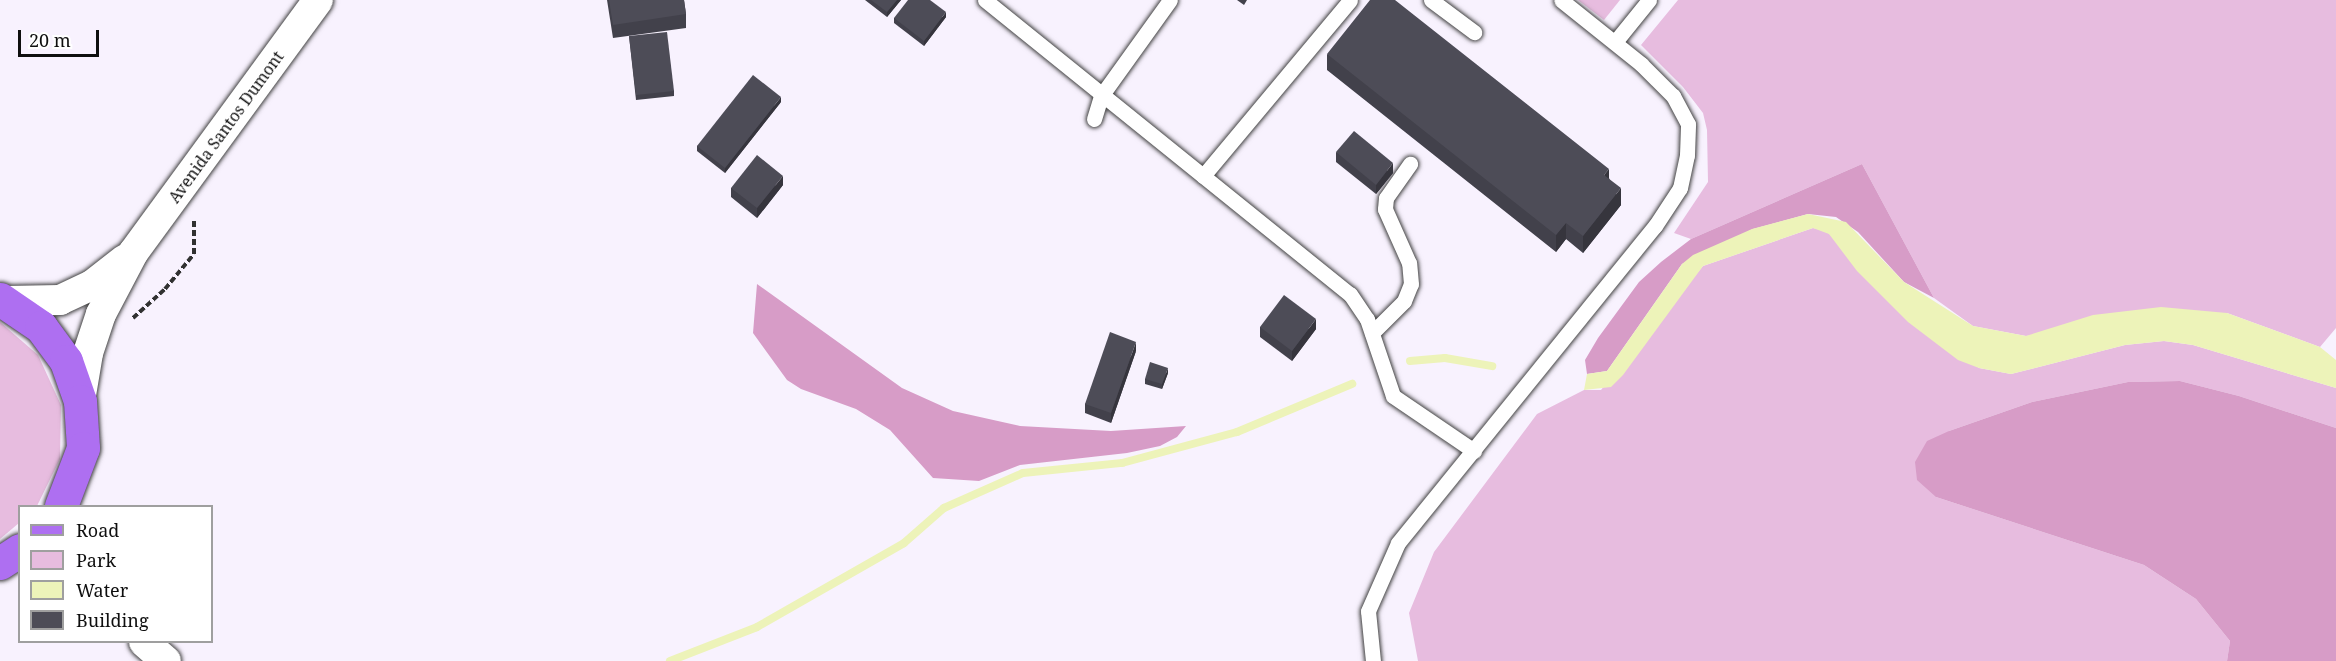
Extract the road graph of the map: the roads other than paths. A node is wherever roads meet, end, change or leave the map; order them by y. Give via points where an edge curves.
1 (318, 0) edge
2 (985, 0) edge
3 (1170, 0) edge
4 (1350, 0) edge
5 (1431, 0) edge
6 (1561, 0) edge
7 (1649, 0) edge
8 (1474, 32) dead end
9 (1615, 42) junction
10 (1101, 96) junction
11 (1094, 119) dead end
12 (1410, 164) dead end
13 (1203, 177) junction
14 (134, 253) junction
15 (3, 300) edge
16 (1372, 333) junction
17 (81, 401) junction
18 (1474, 451) junction
19 (64, 505) edge
20 (145, 643) edge
21 (166, 661) edge
22 (1373, 661) edge

1 - 14 street, Avenida Santos Dumont
2 - 10 lane
3 - 10 lane
4 - 13 lane
5 - 8 lane
6 - 9 lane
7 - 9 lane
9 - 18 lane via 1673,96 1688,124 1680,188 1655,226
10 - 11 lane
10 - 13 lane
12 - 16 lane via 1386,198 1385,210 1409,263 1411,284 1404,301
13 - 16 lane via 1350,294
14 - 15 street, Avenida Santos Dumont via 92,285 60,300
14 - 17 street, Avenida Santos Dumont via 101,314 88,353
15 - 17 main road via 40,327 60,352
16 - 18 lane via 1393,396
17 - 19 main road via 82,448
18 - 22 lane via 1398,543 1368,611
20 - 21 street

